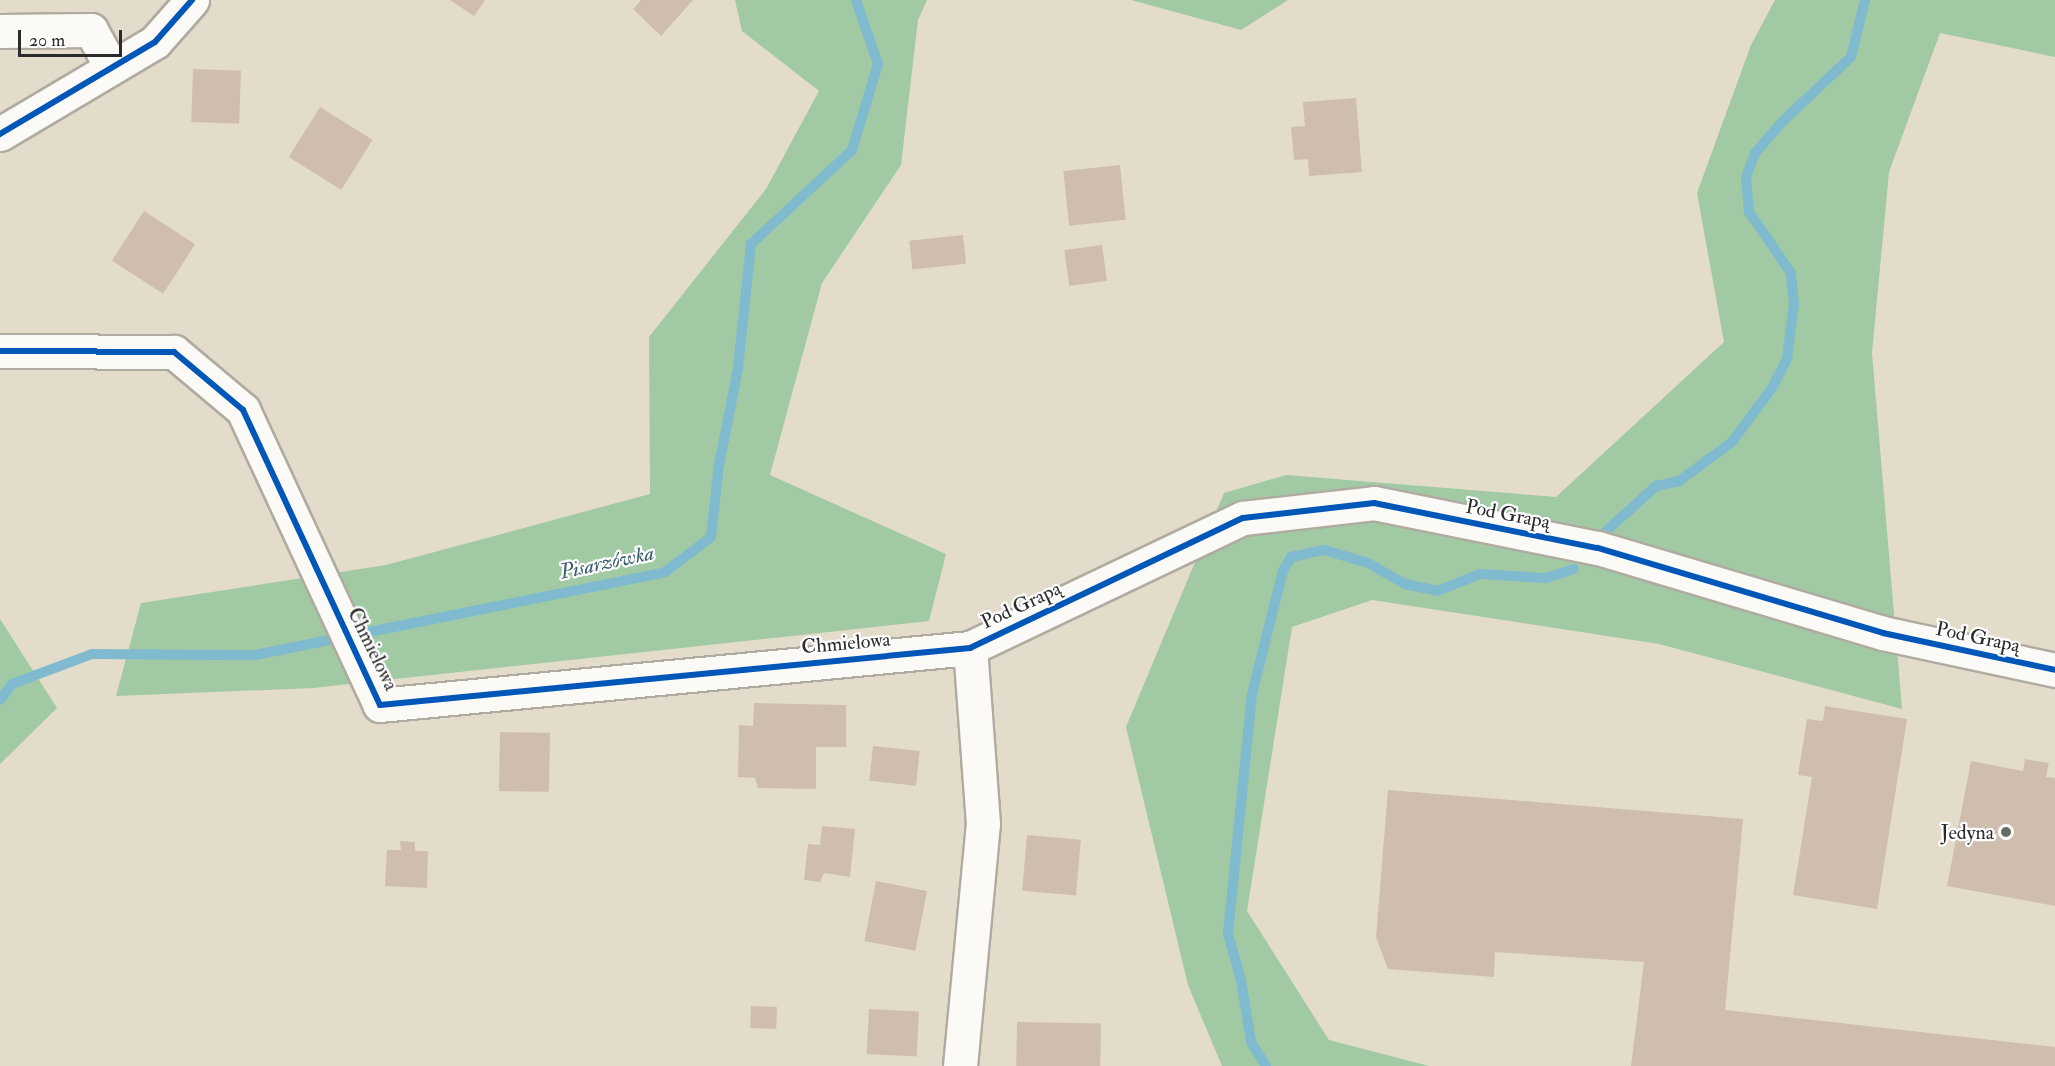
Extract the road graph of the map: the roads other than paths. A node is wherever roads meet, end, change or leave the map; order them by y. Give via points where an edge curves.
1 (192, 0) edge
2 (0, 31) edge
3 (111, 67) junction
4 (0, 134) edge
5 (0, 351) edge
6 (970, 648) junction
7 (2055, 670) edge
8 (960, 1066) edge

1 - 3 street via 154,42
2 - 3 street via 91,30
3 - 4 street
5 - 6 street, Chmielowa via 174,352 243,410 380,705
6 - 7 street, Pod Grapą via 1243,518 1374,503 1598,548 1883,633
6 - 8 street via 984,824

